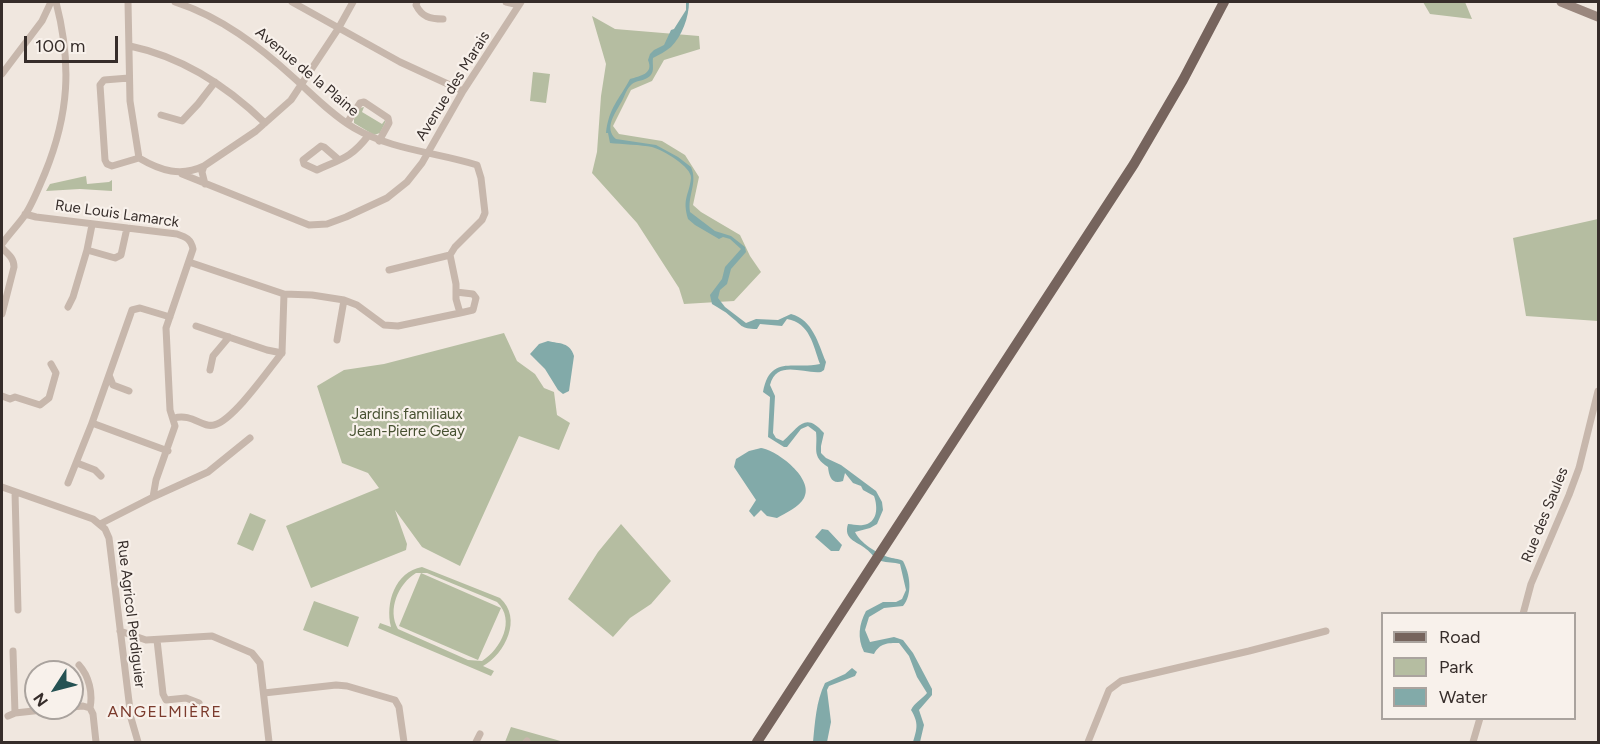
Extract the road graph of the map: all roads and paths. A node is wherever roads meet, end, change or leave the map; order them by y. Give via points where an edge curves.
1 (45, 2) edge
2 (51, 2) edge
3 (56, 2) edge
4 (128, 2) edge
5 (175, 2) edge
6 (292, 2) edge
7 (352, 2) edge
8 (417, 2) edge
9 (506, 2) edge
10 (1224, 2) edge
11 (1561, 2) edge
12 (520, 3) edge
13 (46, 14) junction
14 (1599, 17) edge
15 (443, 19) dead end
16 (338, 29) junction
17 (130, 46) junction
18 (2, 74) edge
19 (129, 78) junction
20 (215, 82) junction
21 (302, 85) junction
22 (463, 91) junction
23 (161, 115) dead end
24 (265, 123) junction
25 (347, 123) junction
26 (368, 136) junction
27 (379, 141) junction
28 (426, 154) junction
29 (139, 158) junction
30 (339, 160) junction
31 (204, 166) junction
32 (182, 174) junction
33 (205, 184) junction
34 (26, 214) junction
35 (92, 225) junction
36 (127, 228) junction
37 (2, 246) edge
38 (87, 250) junction
39 (450, 255) junction
40 (189, 262) junction
41 (389, 270) dead end
42 (456, 292) junction
43 (284, 294) junction
44 (344, 300) junction
45 (68, 307) dead end
46 (460, 313) junction
47 (2, 314) edge
48 (170, 318) junction
49 (196, 326) dead end
50 (229, 337) junction
51 (337, 340) dead end
52 (282, 353) junction
53 (51, 364) dead end
54 (210, 370) dead end
55 (109, 375) junction
56 (129, 391) dead end
57 (1599, 391) edge
58 (2, 396) edge
59 (174, 418) junction
60 (92, 423) junction
61 (250, 438) dead end
62 (168, 451) junction
63 (77, 463) junction
64 (101, 476) dead end
65 (68, 483) dead end
66 (2, 487) edge
67 (15, 492) junction
68 (153, 497) junction
69 (100, 524) junction
70 (18, 610) dead end
71 (1524, 612) edge
72 (1326, 631) dead end
73 (120, 632) junction
74 (157, 640) junction
75 (13, 651) dead end
76 (84, 671) edge
77 (264, 693) junction
78 (199, 703) dead end
79 (84, 706) edge
80 (90, 708) junction
81 (24, 713) edge
82 (1479, 720) edge
83 (480, 734) dead end
84 (96, 742) edge
85 (138, 742) edge
86 (270, 742) edge
87 (404, 742) edge
88 (476, 742) edge
89 (757, 742) edge
90 (1088, 742) edge
91 (1473, 742) edge

1 - 13 street
2 - 13 street
3 - 34 street via 67,61 67,92 54,150
4 - 17 street
5 - 21 street, Avenue de la Plaine via 210,16 247,38
6 - 16 street
7 - 16 street
8 - 15 street via 419,11 430,19
9 - 12 street
10 - 89 main road via 1134,164
11 - 14 street
12 - 22 street, Avenue des Marais
13 - 18 street
16 - 21 street
16 - 22 street
17 - 19 street
17 - 20 street via 163,56
19 - 29 street
19 - 29 street via 104,80 100,85 105,160 112,166
20 - 23 street via 182,121
20 - 24 street
21 - 24 street
21 - 25 street, Avenue de la Plaine
22 - 28 street, Avenue des Marais
24 - 31 street
25 - 26 street, Avenue de la Plaine
25 - 27 street via 364,102 388,118
26 - 27 street, Avenue de la Plaine
26 - 30 street via 356,150
27 - 28 street, Avenue de la Plaine
28 - 33 street, Avenue des Marais via 407,182 387,198 327,224 309,225
28 - 39 street, Avenue de la Plaine via 477,165 480,172 485,213
29 - 32 street, Avenue des Marais
30 - 30 street via 317,170 303,160 321,146
31 - 32 street
31 - 33 street
32 - 33 street, Avenue des Marais
34 - 35 street, Rue Louis Lamarck
34 - 37 street
35 - 36 street, Rue Louis Lamarck
35 - 38 street
36 - 38 street via 121,255 115,258
36 - 40 street, Rue Louis Lamarck via 187,238 193,249
37 - 47 street via 14,267
38 - 45 street
39 - 41 street
39 - 42 street
40 - 43 street
40 - 48 street
42 - 46 street
42 - 46 street via 469,292 476,298 473,310
43 - 44 street
43 - 52 street
44 - 46 street via 384,325 398,326
44 - 51 street
48 - 55 street via 140,308 132,310
48 - 59 street via 165,339 170,410
49 - 50 street
50 - 52 street
50 - 54 street via 213,356
52 - 59 street via 247,398 218,424 211,426 183,416
53 - 58 street via 57,373 49,398 40,405
55 - 56 street via 113,385
55 - 60 street
57 - 71 street, Rue des Saules via 1579,468 1531,584
59 - 62 street
60 - 62 street
60 - 63 street
61 - 68 street via 208,472
62 - 68 street
63 - 64 street
63 - 65 street
66 - 67 street, Rue Agricol Perdiguier
67 - 69 street, Rue Agricol Perdiguier
67 - 70 street
68 - 69 street
69 - 73 street, Rue Agricol Perdiguier via 109,537
72 - 90 street via 1121,681 1109,690
73 - 74 street
73 - 85 street, Rue Agricol Perdiguier via 130,718
74 - 77 street via 212,636 252,653 260,663
74 - 78 street via 166,699 186,698
75 - 81 street via 12,715
76 - 80 street
77 - 86 street
77 - 87 street via 336,685 395,700
79 - 80 street
80 - 84 street
82 - 91 street
83 - 88 street

